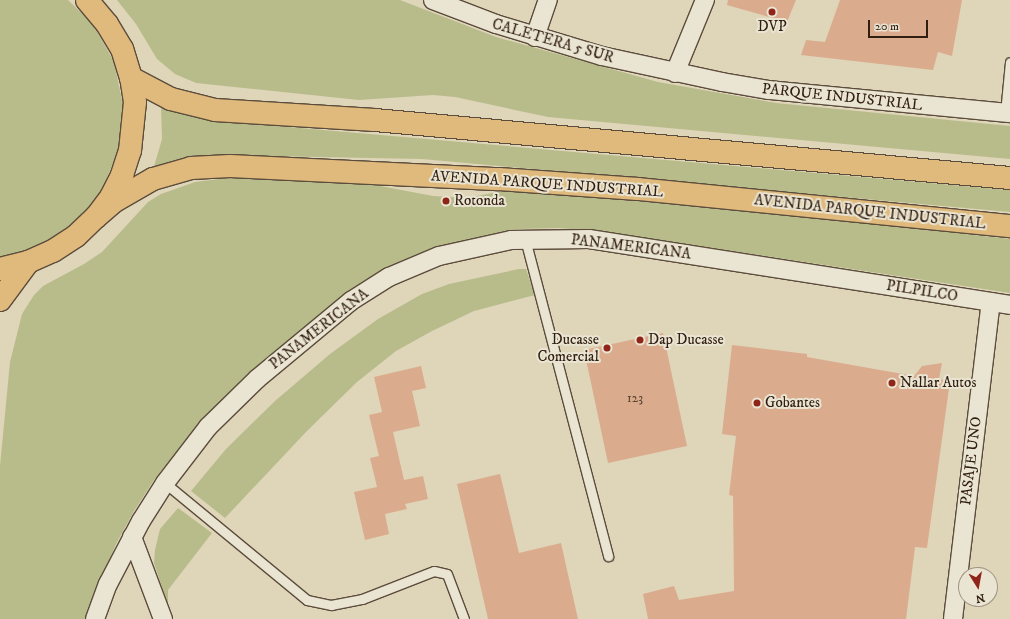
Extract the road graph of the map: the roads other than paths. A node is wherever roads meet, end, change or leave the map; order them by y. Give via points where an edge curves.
1 (87, 0) edge
2 (433, 0) edge
3 (548, 0) edge
4 (705, 0) edge
5 (535, 37) junction
6 (1010, 62) edge
7 (675, 73) junction
8 (131, 78) junction
9 (1008, 113) edge
10 (1010, 178) edge
11 (96, 217) junction
12 (1010, 226) edge
13 (525, 239) junction
14 (28, 262) junction
15 (0, 269) edge
16 (834, 277) joint
17 (0, 300) edge
18 (991, 302) junction
19 (1010, 305) edge
20 (165, 483) junction
21 (132, 537) junction
22 (608, 556) dead end
23 (95, 619) edge
24 (163, 619) edge
25 (464, 619) edge
26 (953, 619) edge

1 - 8 highway via 107,24 122,49
2 - 5 street, CALETERA 5 SUR
3 - 5 street
4 - 7 street
5 - 7 street, CALETERA 5 SUR
6 - 9 lane
7 - 9 street, PARQUE INDUSTRIAL via 769,90
8 - 10 highway via 171,99 215,110 375,120
8 - 11 highway via 135,121 130,152 122,175
11 - 12 highway, AVENIDA PARQUE INDUSTRIAL via 119,198 153,179 191,168 230,166 499,179
11 - 14 highway, AVENIDA PARQUE INDUSTRIAL via 64,244
13 - 16 street, PANAMERICANA via 572,238 617,242
13 - 20 street, PANAMERICANA via 477,246 439,256 405,269 367,289 312,331 239,396 208,427
13 - 22 lane
14 - 15 highway
14 - 17 highway
16 - 18 street, PILPILCO
18 - 19 street, PILPILCO
18 - 26 street, PASAJE UNO
20 - 21 street, PANAMERICANA
20 - 25 lane via 307,600 331,605 362,599 434,571 447,574
21 - 23 street, PANAMERICANA via 108,584
21 - 24 street

